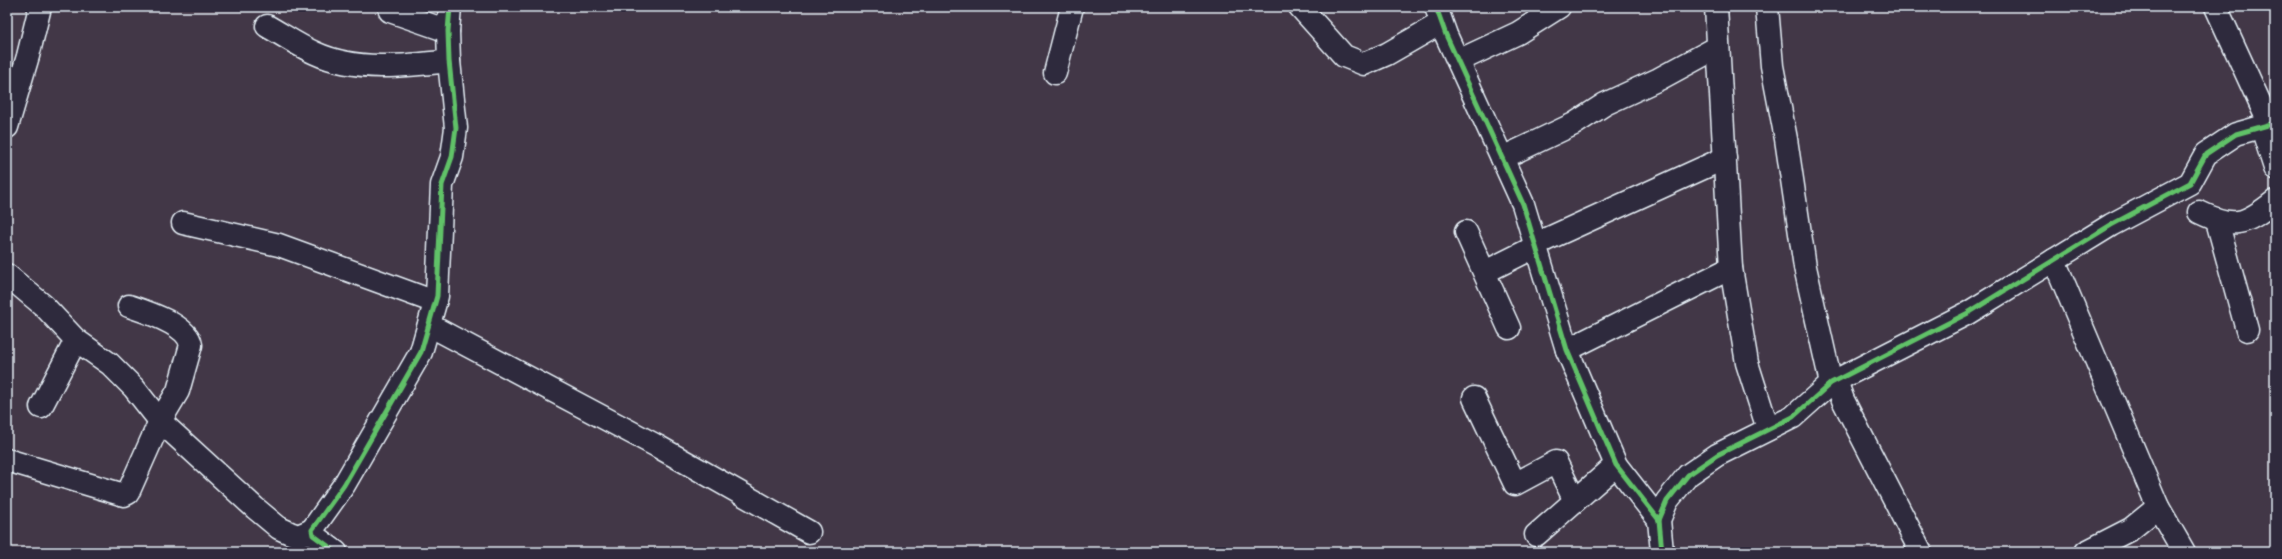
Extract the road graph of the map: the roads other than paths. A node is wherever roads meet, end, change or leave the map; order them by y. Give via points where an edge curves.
1 (40, 7) edge
2 (391, 7) edge
3 (450, 7) edge
4 (1072, 7) edge
5 (1300, 7) edge
6 (1560, 7) edge
7 (1716, 7) edge
8 (1767, 7) edge
9 (2216, 7) edge
10 (1439, 15) edge
11 (267, 26) dead end
12 (448, 31) junction
13 (1718, 47) junction
14 (449, 61) junction
15 (1458, 61) junction
16 (1055, 73) dead end
17 (2269, 125) edge
18 (7, 127) edge
19 (1502, 158) junction
20 (1724, 158) junction
21 (2275, 168) edge
22 (2275, 201) edge
23 (183, 223) dead end
24 (1466, 232) dead end
25 (1534, 246) junction
26 (2054, 260) junction
27 (1731, 268) junction
28 (1485, 272) junction
29 (7, 275) edge
30 (435, 302) junction
31 (129, 306) dead end
32 (429, 325) junction
33 (1509, 328) dead end
34 (2247, 330) dead end
35 (76, 340) junction
36 (1567, 350) junction
37 (1834, 382) junction
38 (1474, 398) dead end
39 (41, 407) dead end
40 (160, 421) junction
41 (1768, 429) junction
42 (7, 460) edge
43 (1616, 465) junction
44 (1575, 501) junction
45 (2158, 507) junction
46 (1659, 520) junction
47 (312, 530) junction
48 (809, 532) dead end
49 (1536, 535) dead end
50 (336, 552) edge
51 (1662, 552) edge
52 (1921, 552) edge
53 (2086, 552) edge
54 (2184, 552) edge

1 - 18 street
2 - 12 street via 390,11
3 - 12 street
4 - 16 street
5 - 10 street via 1344,56 1364,64 1387,54
6 - 15 street via 1518,33
7 - 13 street
8 - 37 street via 1772,66 1805,267
9 - 17 street
10 - 15 street
11 - 14 street via 316,54 371,66 409,66
12 - 14 street
13 - 19 street via 1605,104 1574,124
13 - 20 street
14 - 30 street via 456,128 452,157 442,185 441,239
15 - 19 street
17 - 21 street
17 - 26 street via 2236,134 2206,154 2190,183 2111,225
19 - 25 street via 1523,204
20 - 25 street
20 - 27 street
22 - 34 street via 2259,214 2240,223 2208,216
23 - 30 street via 279,245
24 - 28 street
25 - 28 street
25 - 36 street
26 - 37 street via 1968,313
26 - 45 street
27 - 36 street
27 - 41 street via 1747,363
28 - 33 street
29 - 35 street via 44,306
30 - 32 street
31 - 40 street via 174,324 191,341 190,355 178,391
32 - 47 street via 422,352 398,395 344,485
32 - 48 street via 657,446
35 - 39 street
35 - 40 street via 110,364 134,388
36 - 43 street
37 - 41 street via 1793,417
37 - 52 street
38 - 44 street via 1515,484 1556,462
40 - 42 street via 130,490 124,495
40 - 47 street via 280,528 298,536
41 - 46 street via 1717,455 1688,475 1667,501
43 - 44 street
43 - 46 street
44 - 49 street
45 - 53 street via 2131,529
45 - 54 street
46 - 51 street
47 - 50 street via 313,535

